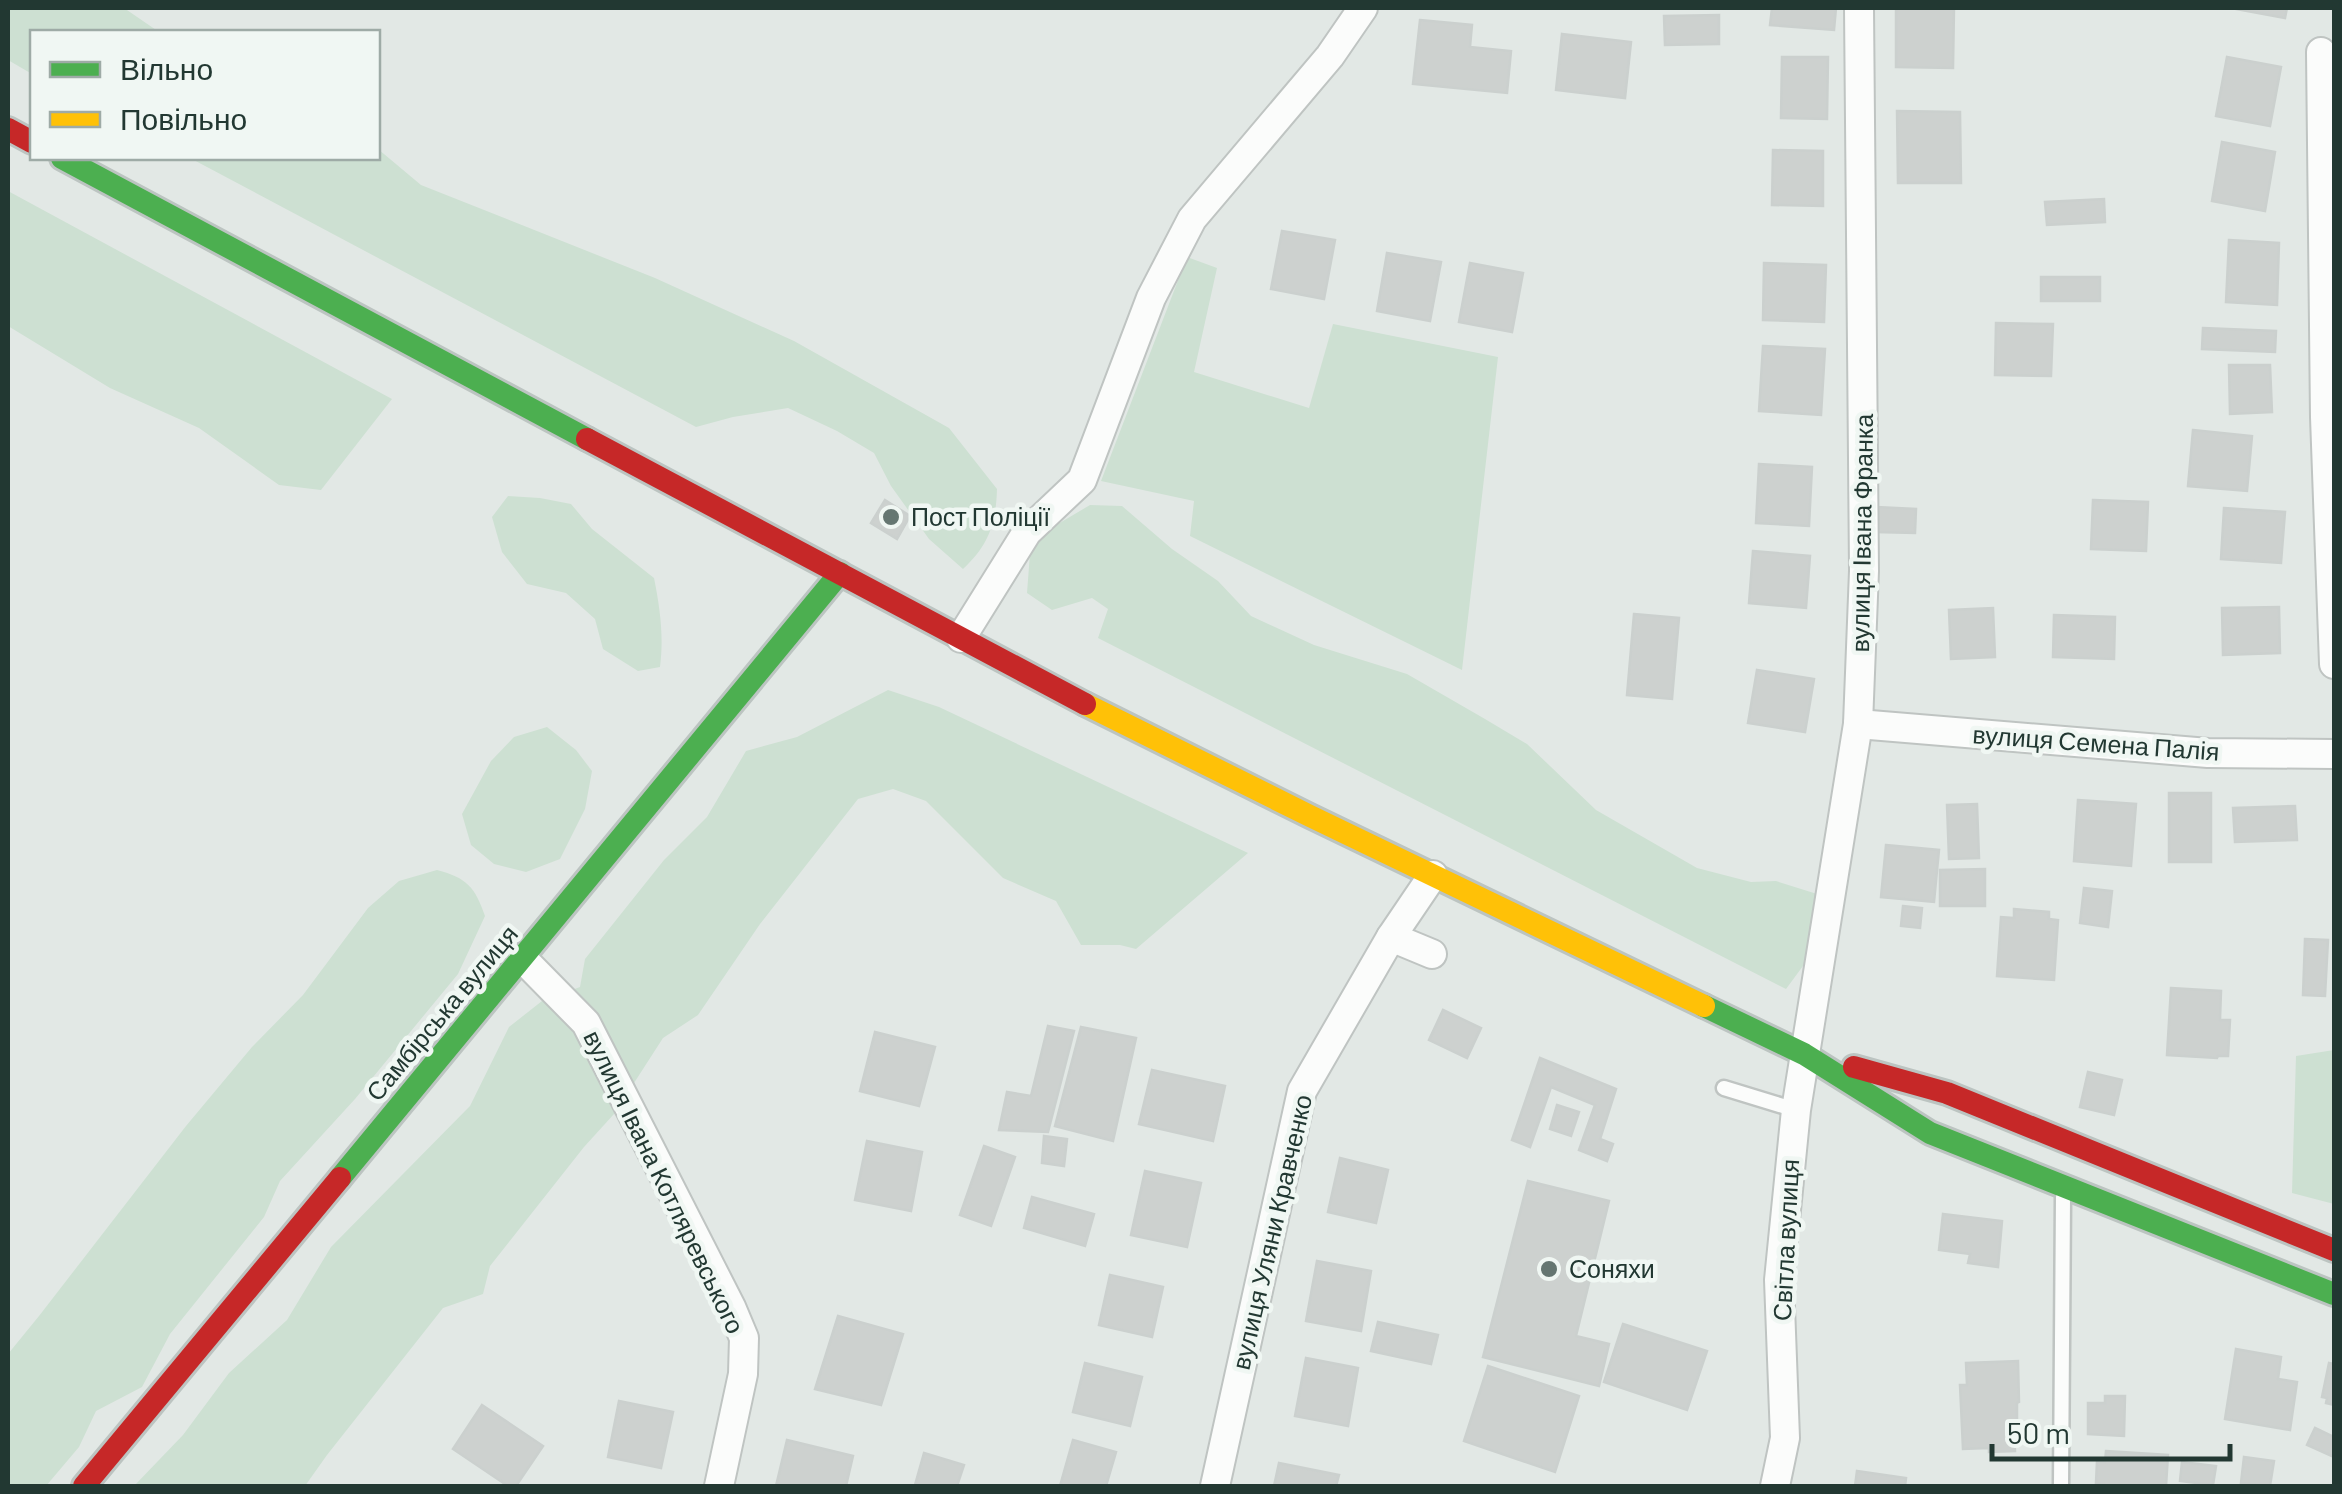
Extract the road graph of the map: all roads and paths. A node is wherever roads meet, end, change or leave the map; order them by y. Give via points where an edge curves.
1 (1364, 8) edge
2 (1859, 8) edge
3 (2321, 52) dead end
4 (8, 129) edge
5 (30, 141) edge
6 (66, 160) edge
7 (840, 573) junction
8 (962, 638) junction
9 (2334, 664) edge
10 (1858, 724) junction
11 (2334, 754) edge
12 (1432, 876) junction
13 (1391, 936) junction
14 (1432, 954) dead end
15 (523, 959) junction
16 (1804, 1054) junction
17 (1724, 1088) dead end
18 (1796, 1110) junction
19 (2063, 1186) junction
20 (2334, 1250) edge
21 (2334, 1294) edge
22 (84, 1486) edge
23 (718, 1486) edge
24 (1215, 1486) edge
25 (1774, 1486) edge
26 (2062, 1486) edge

1 - 8 street via 1192,219 1151,298 1082,480 1027,532
2 - 10 street, вулиця Івана Франка via 1864,571
3 - 9 street
4 - 5 main road
6 - 7 main road
7 - 8 main road
7 - 15 main road, Самбірська вулиця
8 - 12 main road
10 - 11 street, вулиця Семена Палія via 2208,753
10 - 16 street, вулиця Івана Франка
12 - 13 street, вулиця Уляни Кравченко
12 - 16 main road
13 - 14 street
13 - 24 street, вулиця Уляни Кравченко via 1302,1091
15 - 22 main road, Самбірська вулиця
15 - 23 street, вулиця Івана Котляревського via 586,1023 744,1338 743,1374
16 - 18 street, Світла вулиця
16 - 19 main road via 1930,1133
16 - 20 main road via 1948,1093
17 - 18 lane
18 - 25 street, Світла вулиця via 1779,1280 1784,1438
19 - 21 main road
19 - 26 lane

